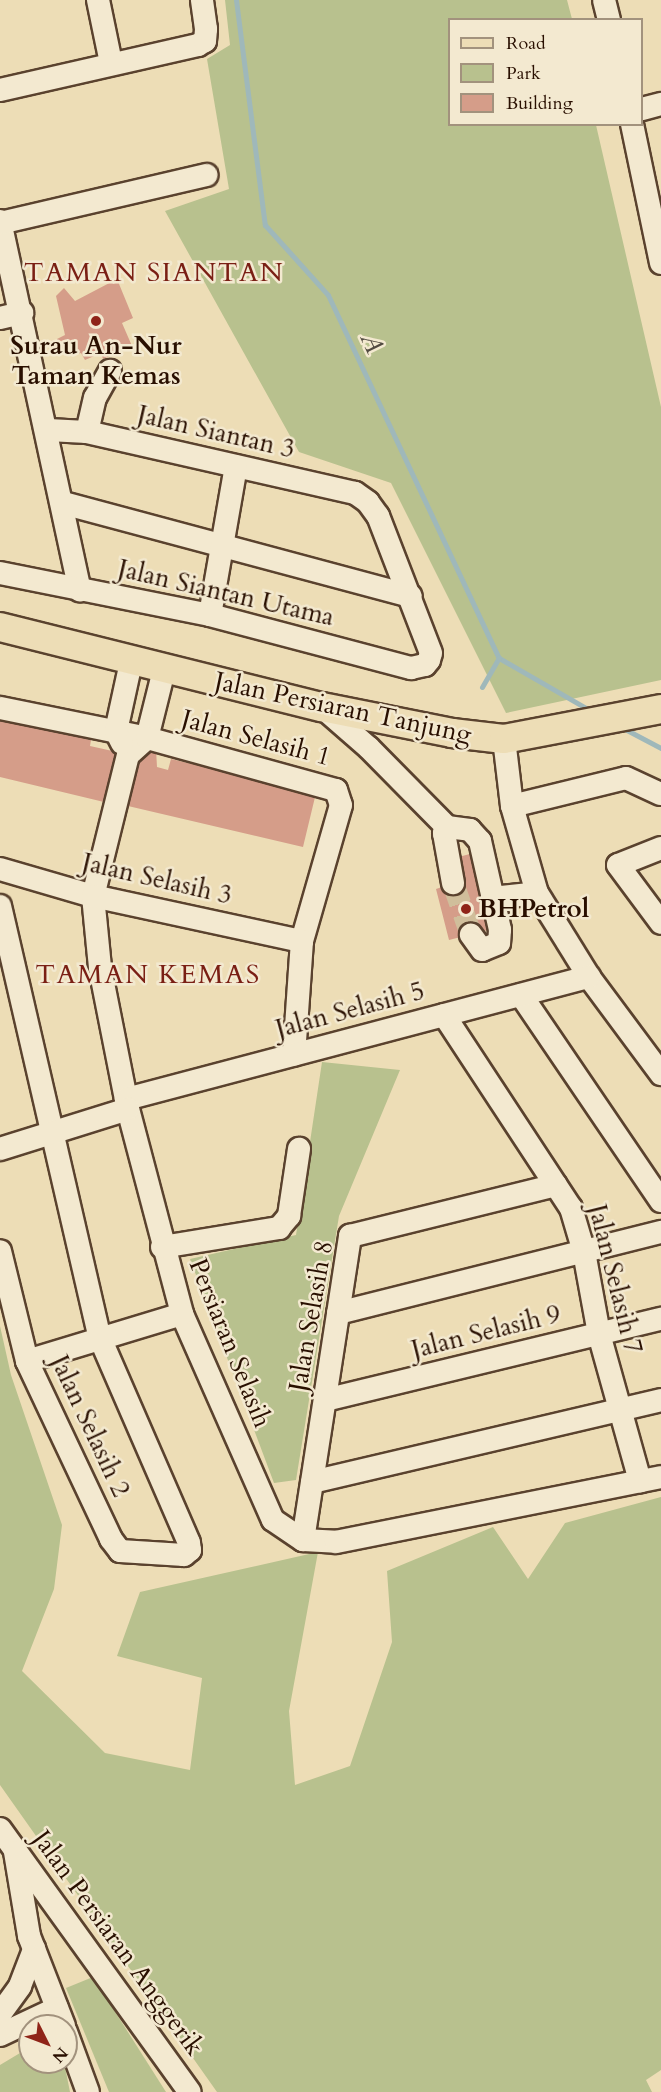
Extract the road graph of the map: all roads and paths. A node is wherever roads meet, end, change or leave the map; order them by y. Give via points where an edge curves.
1 (98, 0) edge
2 (202, 0) edge
3 (604, 0) edge
4 (608, 18) edge
5 (111, 63) junction
6 (0, 90) edge
7 (661, 104) edge
8 (643, 109) edge
9 (632, 126) edge
10 (207, 175) dead end
11 (0, 222) edge
12 (661, 263) edge
13 (11, 316) edge
14 (110, 370) dead end
15 (48, 430) junction
16 (87, 432) junction
17 (236, 466) junction
18 (63, 503) junction
19 (221, 547) junction
20 (0, 573) edge
21 (80, 590) junction
22 (411, 596) junction
23 (210, 615) junction
24 (0, 627) edge
25 (14, 634) edge
26 (131, 662) junction
27 (164, 670) junction
28 (322, 707) junction
29 (0, 708) edge
30 (661, 709) edge
31 (116, 731) junction
32 (147, 738) junction
33 (504, 739) junction
34 (128, 755) junction
35 (661, 794) edge
36 (512, 806) junction
37 (447, 827) junction
38 (661, 848) edge
39 (0, 869) edge
40 (453, 883) tunnel mouth
41 (537, 893) junction
42 (93, 896) junction
43 (492, 898) junction
44 (0, 906) edge
45 (661, 923) edge
46 (471, 934) tunnel mouth
47 (302, 941) junction
48 (589, 977) junction
49 (521, 995) junction
50 (444, 1015) junction
51 (294, 1055) junction
52 (661, 1074) edge
53 (127, 1104) junction
54 (53, 1134) junction
55 (0, 1149) edge
56 (299, 1149) dead end
57 (556, 1185) junction
58 (661, 1201) edge
59 (661, 1232) edge
60 (162, 1247) junction
61 (0, 1251) edge
62 (584, 1252) junction
63 (338, 1313) junction
64 (182, 1314) junction
65 (661, 1319) edge
66 (599, 1334) junction
67 (100, 1338) junction
68 (27, 1361) junction
69 (325, 1400) junction
70 (661, 1400) edge
71 (618, 1409) junction
72 (651, 1479) edge
73 (312, 1482) junction
74 (303, 1540) junction
75 (7, 1837) edge
76 (34, 1949) junction
77 (0, 2014) edge
78 (60, 2014) edge
79 (18, 2030) edge
80 (0, 2035) edge
81 (78, 2065) edge
82 (88, 2092) edge
83 (190, 2092) edge

1 - 5 street
2 - 5 street via 205,41
3 - 4 street
5 - 6 street
7 - 8 street
9 - 12 street
10 - 11 street
11 - 13 street
13 - 15 street
14 - 16 street via 95,398
15 - 16 street, Jalan Siantan 3
15 - 18 street
16 - 17 street, Jalan Siantan 3
17 - 19 street
17 - 22 street, Jalan Siantan 3 via 355,493 368,502
18 - 19 street
18 - 21 street
19 - 22 street
19 - 23 street
20 - 21 street, Jalan Siantan Utama
21 - 23 street, Jalan Siantan Utama
22 - 23 street, Jalan Siantan Utama via 431,653 425,665 411,668
24 - 25 main road, Jalan Persiaran Tanjung
25 - 26 main road, Jalan Persiaran Tanjung
26 - 27 main road, Jalan Persiaran Tanjung
26 - 31 street
27 - 28 main road, Jalan Persiaran Tanjung
27 - 32 street
28 - 33 main road, Jalan Persiaran Tanjung via 452,733
28 - 37 street
29 - 31 street, Jalan Selasih 1
30 - 33 main road, Jalan Persiaran Tanjung
31 - 32 street, Jalan Selasih 1
31 - 34 street
32 - 34 street
32 - 47 street, Jalan Selasih 1 via 336,790 341,805
33 - 36 street
34 - 42 street, Persiaran Selasih
35 - 36 street via 626,778
36 - 41 street
37 - 40 street via 444,833
37 - 43 street via 470,830 480,841
38 - 45 street via 618,864
39 - 42 street, Jalan Selasih 3
41 - 43 street
41 - 48 street
42 - 47 street, Jalan Selasih 3
42 - 53 street, Persiaran Selasih via 100,968
43 - 46 street via 499,943 482,950
44 - 54 street
47 - 51 street, Jalan Selasih 1
48 - 49 street, Jalan Selasih 5
48 - 52 street
49 - 50 street, Jalan Selasih 5
49 - 58 street
50 - 51 street, Jalan Selasih 5
50 - 57 street, Jalan Selasih 7
51 - 53 street, Jalan Selasih 5
53 - 54 street, Jalan Selasih 5
53 - 60 street, Persiaran Selasih
54 - 55 street, Jalan Selasih 5
54 - 67 street
56 - 60 street via 289,1216 279,1228
57 - 62 street, Jalan Selasih 7 via 571,1208
57 - 63 street, Jalan Selasih 8 via 350,1236
59 - 62 street
60 - 64 street, Persiaran Selasih
61 - 68 street, Jalan Selasih 2
62 - 63 street
62 - 66 street, Jalan Selasih 7
63 - 69 street, Jalan Selasih 8
64 - 67 street
64 - 74 street, Persiaran Selasih via 273,1520
65 - 66 street, Jalan Selasih 9
66 - 69 street, Jalan Selasih 9
66 - 71 street, Jalan Selasih 7
67 - 68 street
67 - 68 street, Jalan Selasih 2 via 190,1550 184,1555 120,1551
69 - 73 street, Jalan Selasih 8
70 - 71 street
71 - 72 street, Jalan Selasih 7
71 - 73 street
72 - 74 street via 336,1542
73 - 74 street, Jalan Selasih 8
75 - 76 street
75 - 83 street, Jalan Persiaran Anggerik
76 - 77 street via 20,1986
76 - 78 street
79 - 80 street
81 - 82 street

